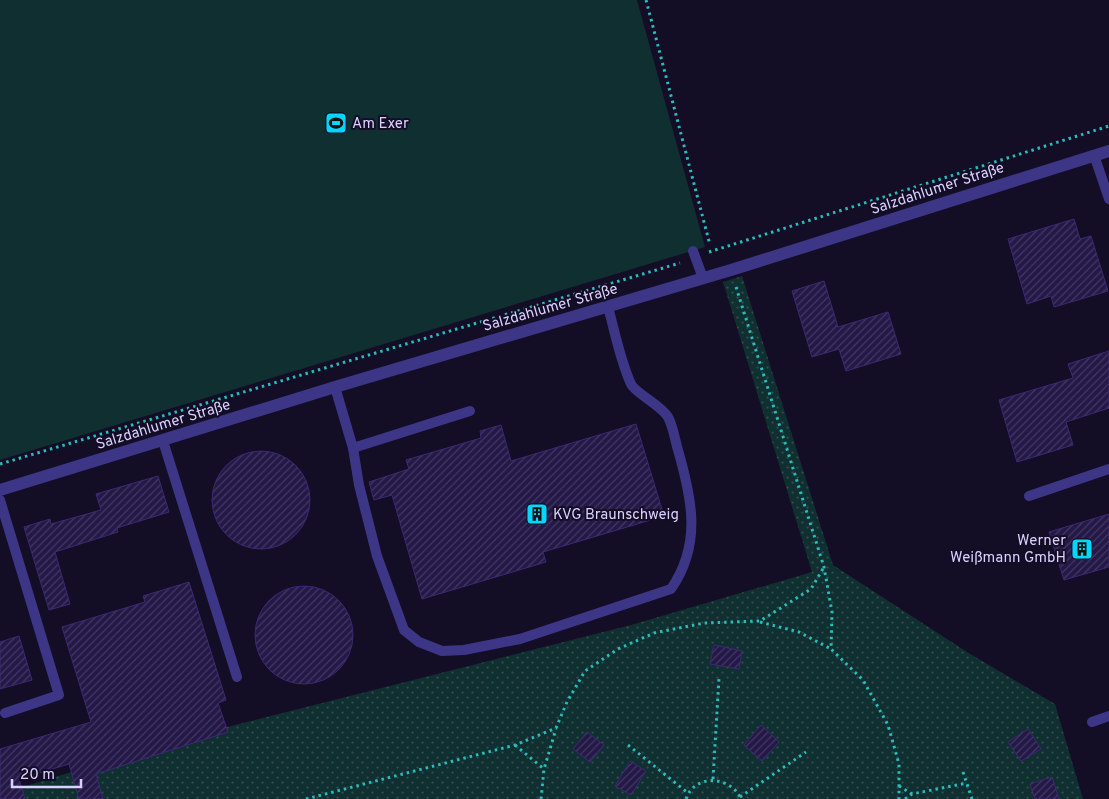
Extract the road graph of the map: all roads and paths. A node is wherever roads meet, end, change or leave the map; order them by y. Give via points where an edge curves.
1 (646, 0) edge
2 (1107, 125) edge
3 (1109, 132) edge
4 (1109, 151) edge
5 (1094, 155) junction
6 (1109, 198) edge
7 (695, 255) joint
8 (731, 270) junction
9 (702, 278) junction
10 (608, 307) junction
11 (335, 387) junction
12 (470, 411) dead end
13 (163, 441) junction
14 (353, 448) junction
15 (0, 464) edge
16 (1109, 469) edge
17 (0, 490) edge
18 (1029, 496) dead end
19 (0, 500) edge
20 (824, 567) junction
21 (760, 622) junction
22 (831, 650) junction
23 (237, 677) dead end
24 (719, 678) dead end
25 (5, 713) dead end
26 (1109, 716) edge
27 (1092, 722) dead end
28 (556, 728) junction
29 (515, 745) junction
30 (628, 745) dead end
31 (806, 752) dead end
32 (544, 769) junction
33 (963, 772) dead end
34 (713, 779) junction
35 (967, 784) junction
36 (899, 786) junction
37 (688, 793) junction
38 (912, 794) junction
39 (741, 798) edge
40 (306, 799) edge
41 (541, 799) edge
42 (686, 799) edge
43 (899, 799) edge
44 (905, 799) edge
45 (972, 799) edge

1 - 2 path via 712,250
2 - 3 path
4 - 5 street, Salzdahlumer Straße
5 - 6 lane
5 - 8 street, Salzdahlumer Straße
7 - 9 lane
7 - 15 path
8 - 9 street, Salzdahlumer Straße
8 - 20 path
9 - 10 street, Salzdahlumer Straße
10 - 11 street, Salzdahlumer Straße
10 - 14 lane via 632,387 650,398 668,417 690,490 689,549 681,574 670,589 520,639 442,651 419,642 404,630 377,556
11 - 13 street, Salzdahlumer Straße
11 - 14 lane
12 - 14 lane
13 - 17 street, Salzdahlumer Straße
13 - 23 lane
16 - 18 lane
19 - 25 lane via 59,695
20 - 21 path via 811,589
20 - 22 path via 832,612
21 - 22 path via 798,632
21 - 28 path via 704,622 654,633 618,649 584,671
22 - 36 path via 862,680 888,725 899,764
24 - 34 path
26 - 27 lane
28 - 29 path
28 - 32 path
29 - 32 path
29 - 40 path
30 - 37 path
31 - 39 path
32 - 41 path
33 - 35 path
34 - 37 path via 699,783
34 - 39 path via 730,784
35 - 38 path
35 - 45 path
36 - 38 path
36 - 43 path
37 - 42 path
38 - 44 path

